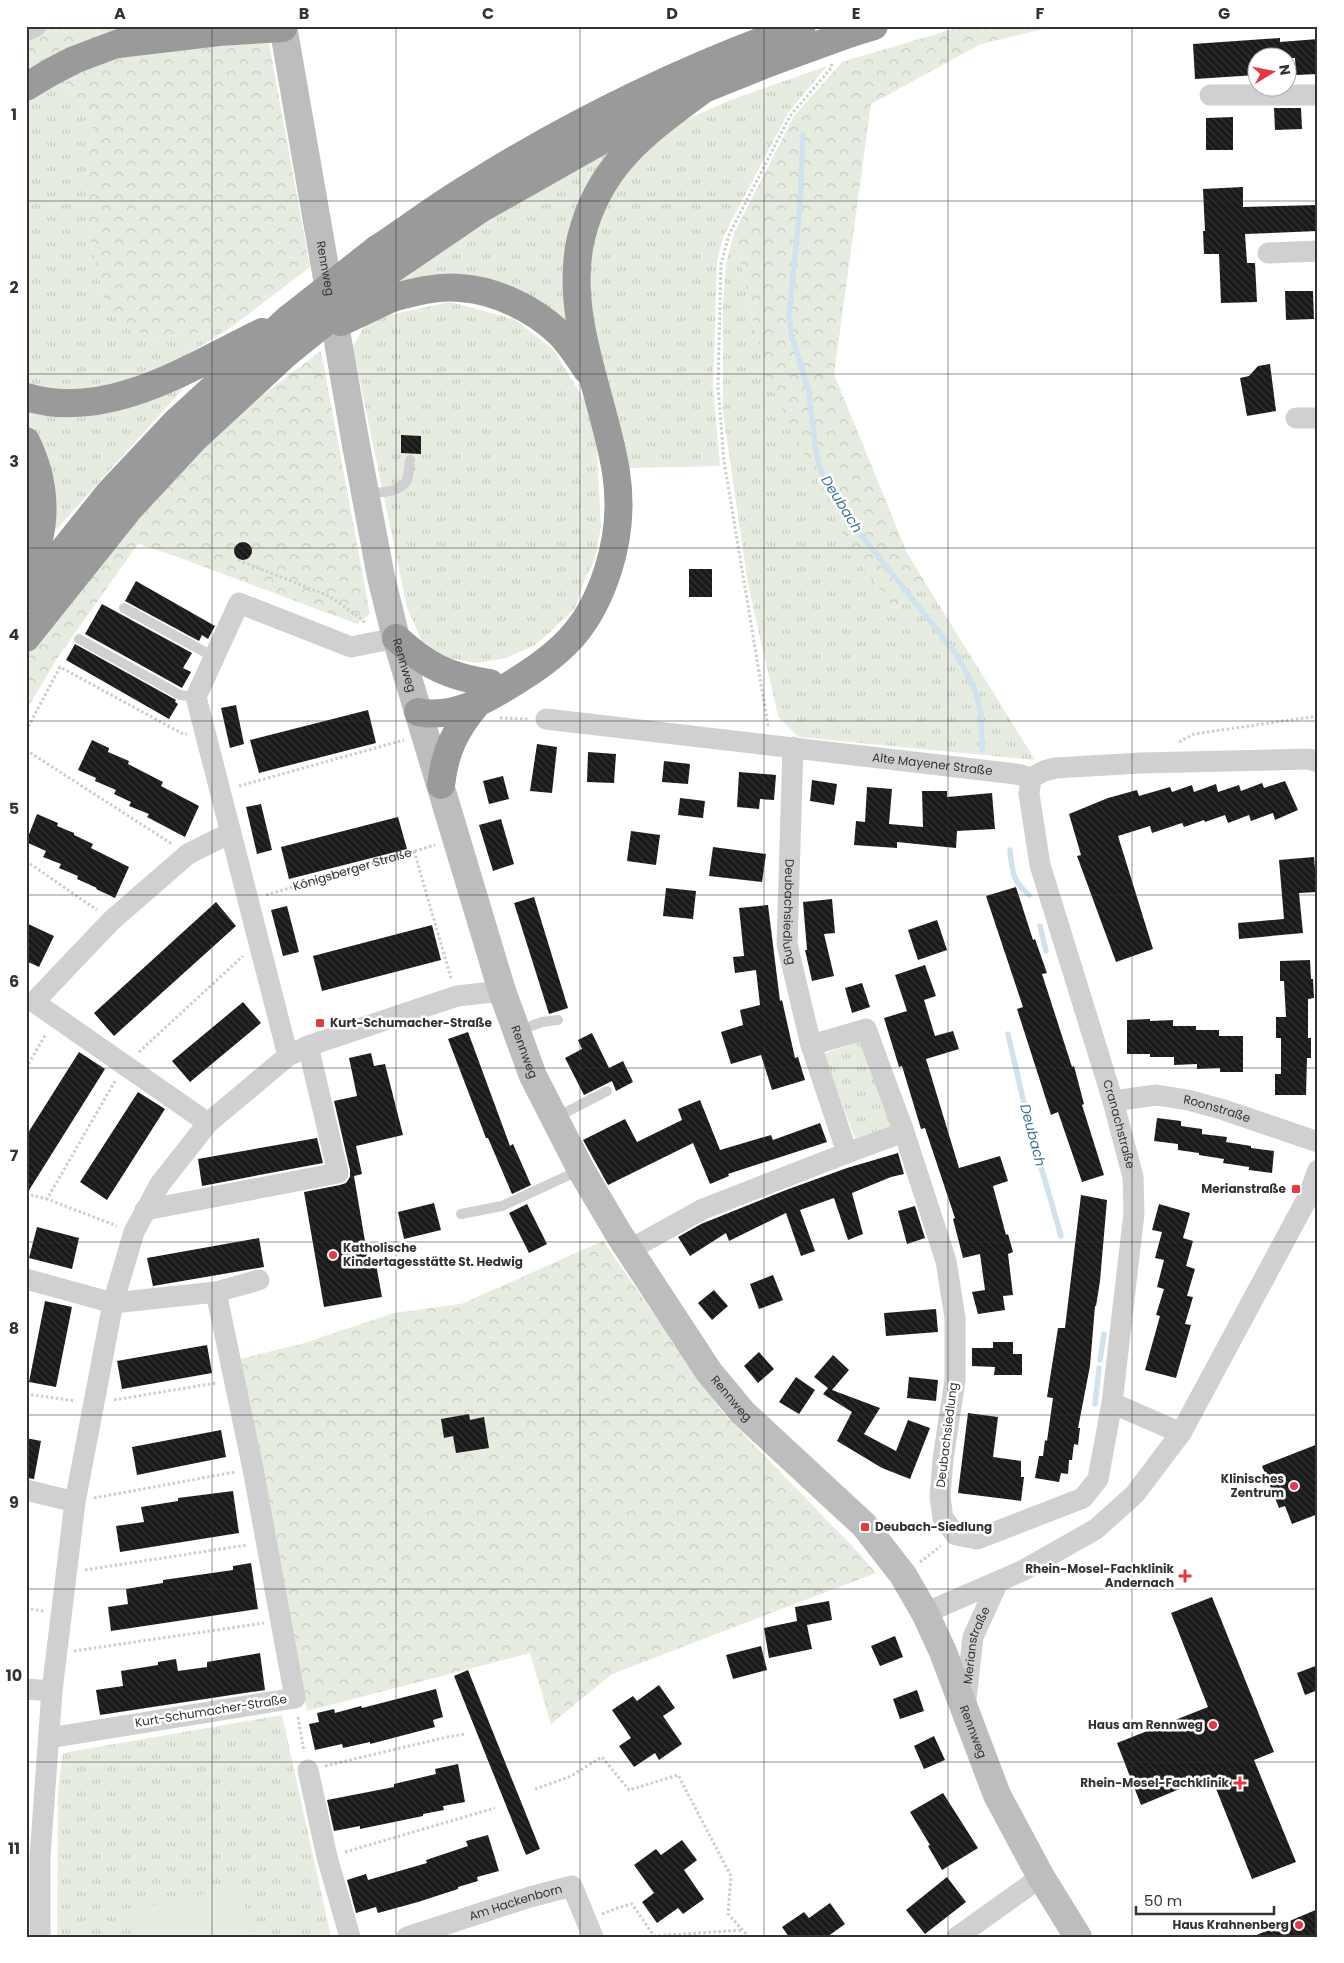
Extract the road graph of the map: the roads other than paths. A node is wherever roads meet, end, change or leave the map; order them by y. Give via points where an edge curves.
1 (36, 26) edge
2 (162, 26) edge
3 (802, 26) edge
4 (283, 27) edge
5 (863, 30) edge
6 (26, 32) edge
7 (118, 44) junction
8 (770, 50) junction
9 (26, 88) edge
10 (704, 89) junction
11 (1210, 95) dead end
12 (1318, 95) edge
13 (1318, 251) edge
14 (1268, 253) dead end
15 (385, 274) junction
16 (288, 319) junction
17 (596, 390) junction
18 (26, 396) edge
19 (1296, 418) dead end
20 (1318, 418) edge
21 (26, 441) edge
22 (410, 460) dead end
23 (365, 494) junction
24 (26, 576) edge
25 (26, 597) edge
26 (124, 608) dead end
27 (26, 638) edge
28 (78, 639) dead end
29 (386, 640) junction
30 (214, 657) junction
31 (196, 697) junction
32 (487, 702) junction
33 (418, 712) junction
34 (546, 719) road end
35 (793, 747) junction
36 (1318, 762) edge
37 (1031, 778) junction
38 (441, 785) junction
39 (230, 833) junction
40 (502, 991) junction
41 (30, 999) edge
42 (558, 1020) dead end
43 (517, 1032) junction
44 (811, 1045) junction
45 (308, 1046) junction
46 (288, 1056) junction
47 (607, 1091) dead end
48 (1112, 1101) junction
49 (554, 1118) junction
50 (208, 1123) junction
51 (904, 1132) junction
52 (1318, 1142) edge
53 (847, 1153) junction
54 (581, 1170) junction
55 (1318, 1170) edge
56 (145, 1210) junction
57 (461, 1214) dead end
58 (629, 1250) junction
59 (26, 1279) edge
60 (259, 1280) dead end
61 (216, 1292) junction
62 (113, 1303) junction
63 (1112, 1403) junction
64 (1181, 1433) junction
65 (26, 1490) edge
66 (75, 1502) junction
67 (998, 1582) junction
68 (925, 1612) junction
69 (26, 1689) edge
70 (52, 1691) junction
71 (965, 1711) junction
72 (49, 1738) junction
73 (308, 1770) road end
74 (1042, 1877) junction
75 (40, 1937) edge
76 (350, 1937) edge
77 (408, 1937) edge
78 (593, 1937) edge
79 (957, 1937) edge
80 (1078, 1937) edge

1 - 6 street
2 - 7 highway
3 - 8 highway
4 - 7 highway
4 - 23 street, Rennweg
5 - 8 highway, bridge
7 - 9 highway via 74,60
8 - 10 highway
8 - 15 highway via 694,68 622,101 470,186
10 - 15 highway via 644,117 482,208
10 - 17 highway via 668,115 619,160 587,217 577,267 578,292 586,350
11 - 12 street
13 - 14 street
15 - 16 highway, bridge
15 - 17 highway via 412,292 436,288 481,291 540,318 573,349
15 - 27 highway, bridge via 288,352 194,439 129,509
16 - 18 highway via 159,382 114,398 68,404
16 - 25 highway via 162,437 110,492
17 - 32 highway via 617,474 619,504 612,557 597,598 567,644
19 - 20 street
21 - 24 highway via 40,480 42,504 39,539
22 - 23 lane via 407,480 400,488
23 - 29 street, Rennweg via 381,577
26 - 30 lane
28 - 31 lane via 180,695
29 - 30 street via 351,647 240,603
29 - 32 highway via 442,671 469,680
29 - 33 street, Rennweg
30 - 31 street
31 - 39 street
32 - 33 highway via 446,713
32 - 38 highway via 464,720 453,738
33 - 38 street, Rennweg
34 - 35 street, Alte Mayener Straße
35 - 37 street, Alte Mayener Straße
35 - 44 street, Deubachsiedlung via 787,944
36 - 37 street via 1309,759 1132,763 1055,768
37 - 48 street, Cranachstraße via 1028,794 1040,865
38 - 40 street, Rennweg
39 - 41 street via 188,854
39 - 46 street
40 - 43 street, Rennweg
40 - 45 street via 457,996
41 - 50 street
42 - 43 lane via 542,1022
43 - 49 street, Rennweg via 533,1076
44 - 51 street, Deubachsiedlung via 866,1029
44 - 53 street, Deubachsiedlung
45 - 46 street
45 - 56 street via 338,1173
46 - 50 street
47 - 49 lane
48 - 52 street, Roonstraße via 1156,1095 1188,1100
48 - 63 street, Cranachstraße via 1133,1177 1134,1213
49 - 54 street, Rennweg
50 - 56 street via 160,1184
51 - 53 street
51 - 63 street, Deubachsiedlung via 946,1260 955,1318 955,1380 940,1498 943,1518 956,1535 977,1539 1083,1498 1098,1479
53 - 58 street via 703,1209
54 - 57 lane via 502,1206
54 - 58 street, Rennweg
55 - 64 street, Merianstraße via 1308,1197
56 - 62 street via 134,1232
58 - 68 street, Rennweg via 709,1372 734,1403 864,1525 903,1575
59 - 62 street
60 - 61 street
61 - 62 street
61 - 72 street, Kurt-Schumacher-Straße via 253,1469 295,1698
62 - 66 street
63 - 64 street
64 - 67 street, Merianstraße via 1135,1494 1096,1529
65 - 66 street
66 - 70 street
67 - 68 street, Merianstraße
67 - 71 street, Merianstraße via 973,1637
68 - 71 street, Rennweg via 944,1652
69 - 70 street
70 - 72 street
71 - 74 street, Rennweg via 997,1795
72 - 75 street via 40,1857
73 - 76 street via 327,1857
74 - 79 street
74 - 80 street, Rennweg
77 - 78 street, Am Hackenborn via 572,1886

